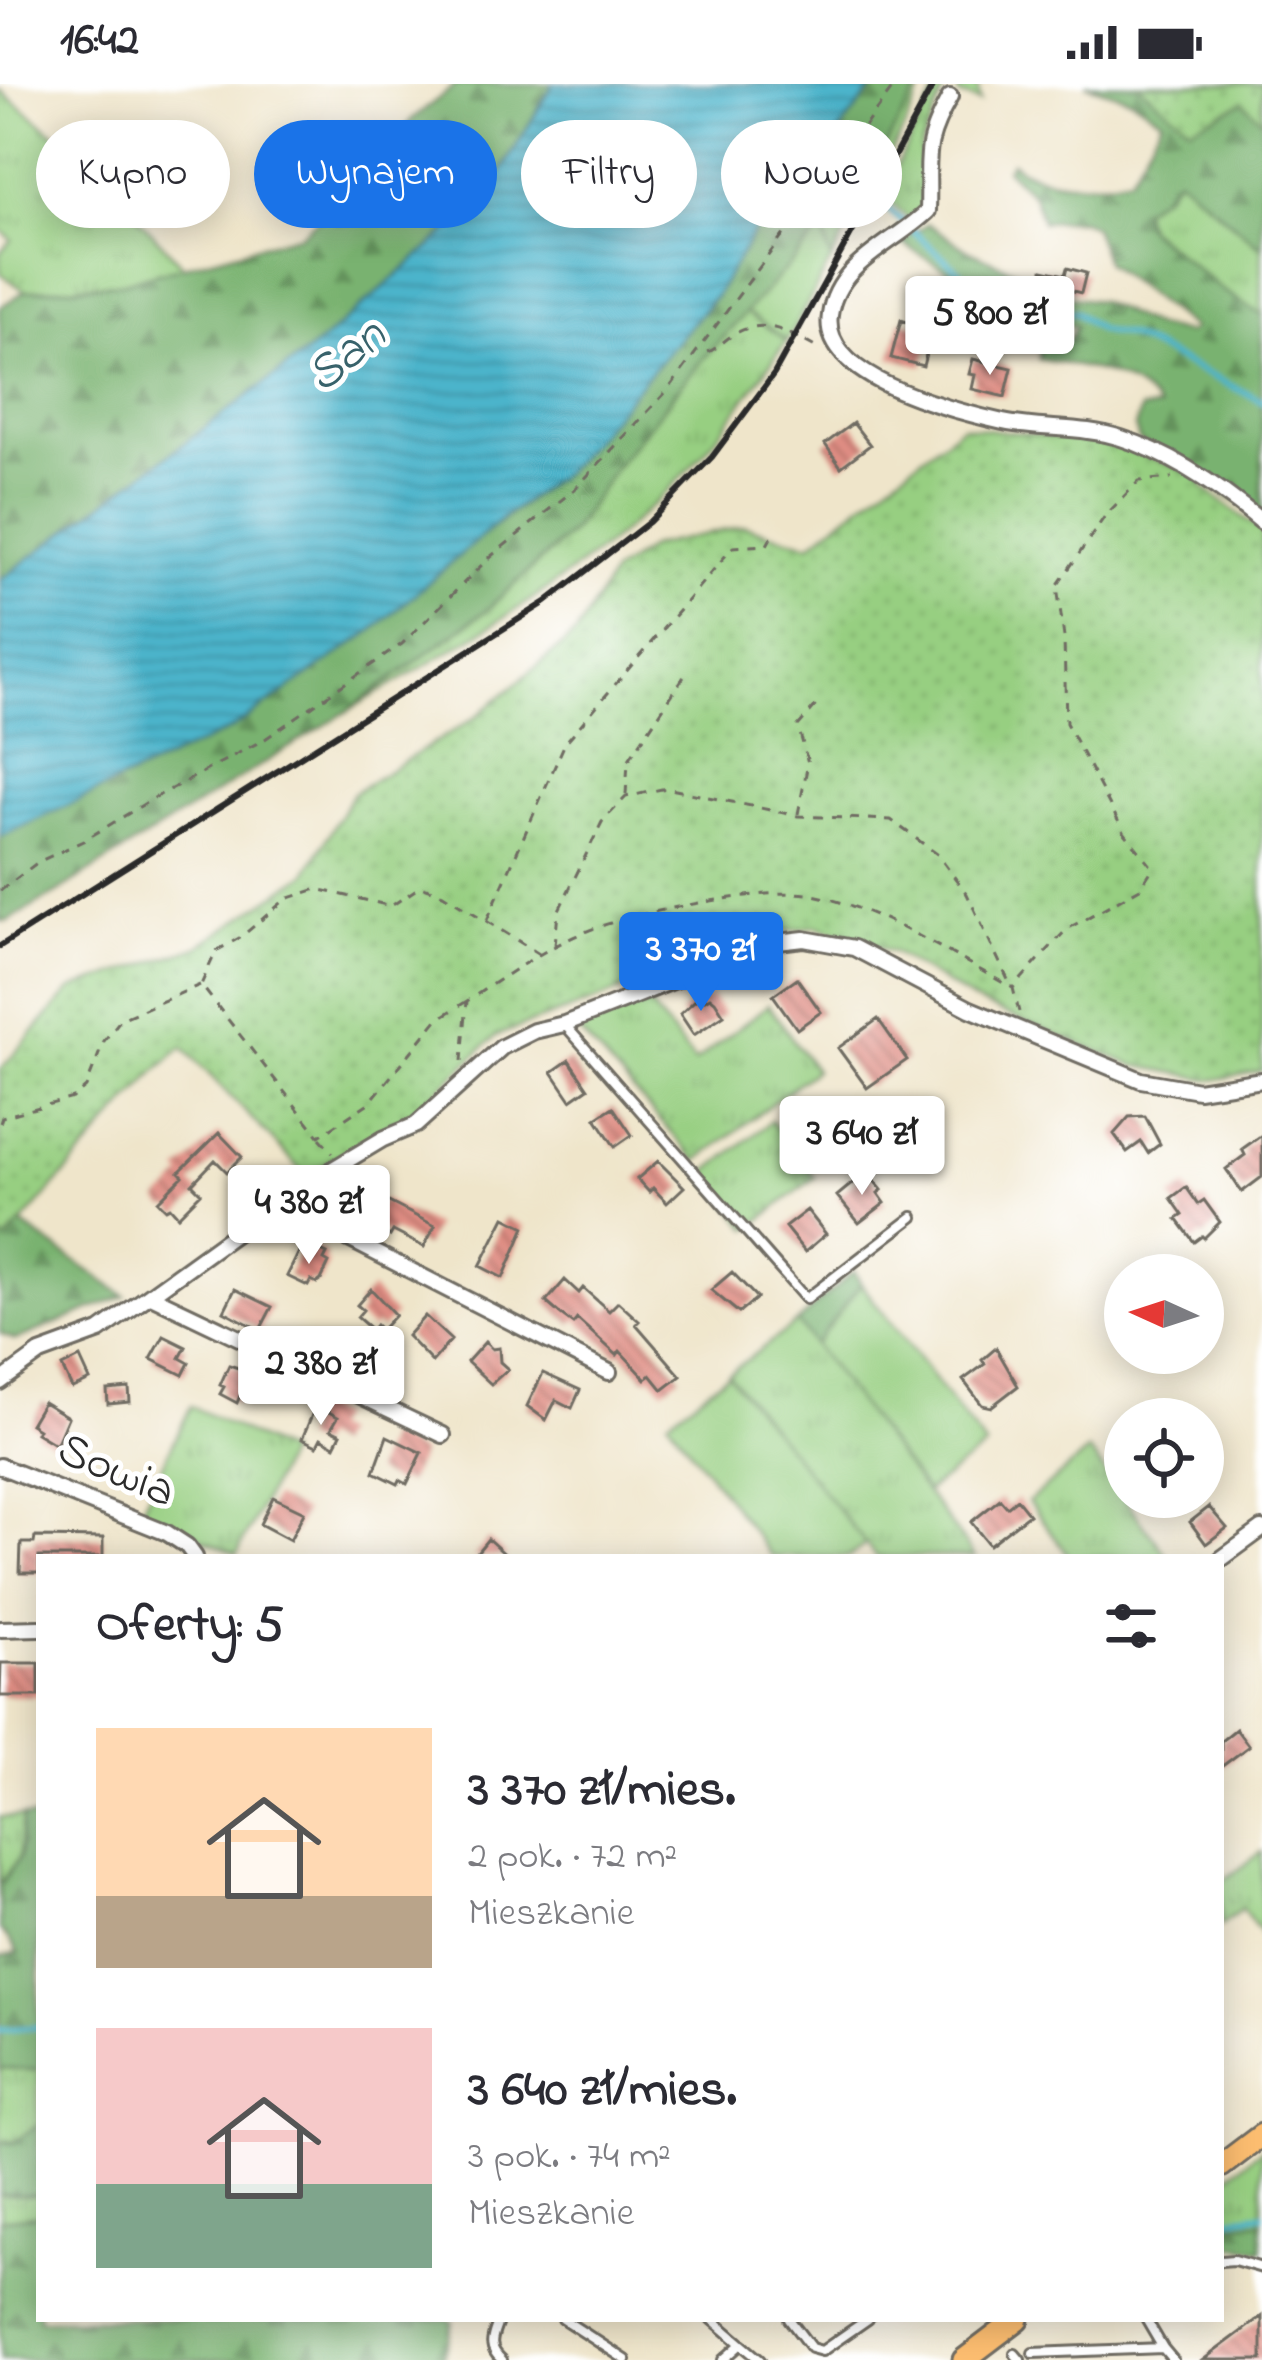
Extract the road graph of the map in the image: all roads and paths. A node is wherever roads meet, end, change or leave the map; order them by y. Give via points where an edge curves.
1 (896, 84) edge
2 (950, 97) dead end
3 (708, 352) dead end
4 (838, 352) junction
5 (1198, 475) junction
6 (1262, 522) edge
7 (773, 534) dead end
8 (687, 672) dead end
9 (817, 704) dead end
10 (626, 797) junction
11 (798, 816) junction
12 (0, 891) edge
13 (486, 922) junction
14 (555, 947) dead end
15 (201, 985) junction
16 (1012, 988) junction
17 (467, 1001) junction
18 (564, 1024) junction
19 (1025, 1031) junction
20 (1262, 1080) edge
21 (460, 1087) junction
22 (0, 1123) edge
23 (319, 1136) junction
24 (341, 1163) junction
25 (283, 1199) junction
26 (913, 1217) dead end
27 (151, 1296) junction
28 (609, 1372) dead end
29 (0, 1382) edge
30 (442, 1435) dead end
31 (0, 1466) edge
32 (1262, 1529) edge
33 (193, 1554) edge
34 (1224, 1557) edge
35 (36, 1628) edge
36 (0, 1629) edge
37 (1262, 2135) edge
38 (1224, 2164) edge
39 (1224, 2261) edge
40 (1262, 2268) edge
41 (499, 2322) edge
42 (568, 2322) edge
43 (715, 2322) edge
44 (791, 2322) edge
45 (864, 2322) edge
46 (1014, 2322) edge
47 (1148, 2322) edge
48 (741, 2344) junction
49 (1163, 2348) junction
50 (1033, 2353) dead end
51 (502, 2360) edge
52 (626, 2360) edge
53 (723, 2360) edge
54 (760, 2360) edge
55 (964, 2360) edge
56 (1173, 2360) edge

1 - 12 path via 668,390 575,489 490,557 402,644 265,739 38,862
2 - 4 street via 925,153 928,212 860,262 838,294 830,315
3 - 4 path via 761,325
4 - 5 street via 874,379 927,399 1002,422 1117,436
5 - 6 street
5 - 16 path via 1138,481 1057,586 1066,723 1124,832 1153,868 1140,888 1067,929
7 - 13 path via 767,545 733,548 565,743
8 - 10 path via 628,761
9 - 11 path via 798,726 808,764
10 - 11 path via 666,788
10 - 14 path via 602,822 558,912
11 - 16 path via 891,820 938,854 967,894
13 - 15 path via 422,886 392,906 317,889 286,898 216,951
13 - 17 path via 539,954
15 - 22 path via 121,1019 73,1098
15 - 23 path
16 - 19 path
17 - 21 path
17 - 23 path via 437,1020 370,1102
18 - 19 street via 747,950 804,939 854,948
18 - 21 street via 502,1047
18 - 26 lane via 806,1299
19 - 20 street via 1171,1088
21 - 24 street via 416,1125
23 - 24 path
24 - 25 street
25 - 27 street
25 - 28 street
27 - 29 street
27 - 30 street
31 - 33 street, Sowia via 166,1533
32 - 34 street
35 - 36 street
37 - 38 main road
39 - 40 lane
41 - 51 lane via 490,2342
42 - 52 lane
43 - 48 lane
44 - 45 lane via 822,2351
46 - 55 main road
47 - 49 lane
48 - 53 lane
48 - 54 lane
49 - 50 lane
49 - 56 lane

